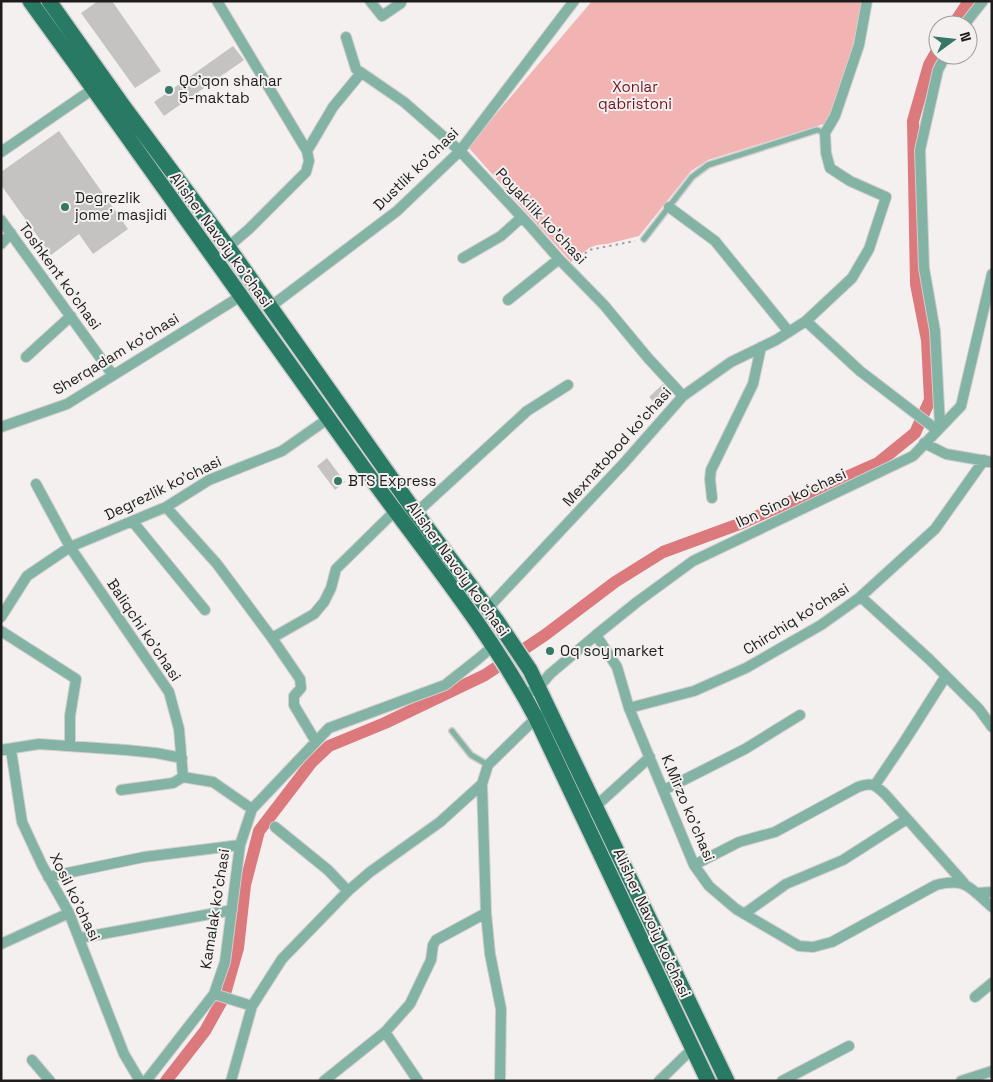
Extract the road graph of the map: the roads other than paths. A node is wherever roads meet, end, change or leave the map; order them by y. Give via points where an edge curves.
1 (30, 1) edge
2 (49, 1) edge
3 (217, 1) edge
4 (370, 1) edge
5 (574, 1) edge
6 (867, 1) edge
7 (983, 1) edge
8 (401, 3) dead end
9 (972, 15) edge
10 (346, 37) dead end
11 (941, 65) edge
12 (361, 73) junction
13 (93, 89) junction
14 (825, 133) junction
15 (307, 151) junction
16 (460, 151) junction
17 (1, 152) edge
18 (668, 207) junction
19 (522, 217) junction
20 (1, 220) edge
21 (12, 234) junction
22 (644, 239) road end
23 (1, 244) edge
24 (228, 248) junction
25 (463, 258) dead end
26 (559, 259) junction
27 (992, 274) edge
28 (241, 296) junction
29 (508, 300) dead end
30 (270, 307) junction
31 (71, 316) junction
32 (806, 321) junction
33 (789, 332) junction
34 (761, 348) junction
35 (26, 357) dead end
36 (112, 374) junction
37 (568, 384) dead end
38 (683, 396) junction
39 (328, 418) junction
40 (1, 427) edge
41 (938, 428) junction
42 (924, 443) junction
43 (988, 461) edge
44 (36, 484) dead end
45 (712, 498) dead end
46 (166, 507) junction
47 (394, 512) junction
48 (416, 513) junction
49 (133, 522) junction
50 (70, 548) junction
51 (861, 597) junction
52 (488, 608) junction
53 (205, 610) dead end
54 (1, 617) edge
55 (1, 630) edge
56 (596, 635) junction
57 (272, 638) junction
58 (495, 648) junction
59 (946, 676) junction
60 (539, 687) junction
61 (524, 695) junction
62 (629, 708) junction
63 (550, 710) junction
64 (800, 714) dead end
65 (536, 718) junction
66 (992, 727) edge
67 (452, 731) dead end
68 (316, 742) junction
69 (70, 746) junction
70 (6, 750) edge
71 (650, 757) junction
72 (182, 758) junction
73 (488, 765) junction
74 (183, 777) junction
75 (482, 784) junction
76 (875, 784) junction
77 (121, 790) dead end
78 (664, 790) junction
79 (596, 806) junction
80 (252, 809) junction
81 (907, 819) junction
82 (275, 827) dead end
83 (240, 845) junction
84 (694, 865) junction
85 (48, 877) junction
86 (964, 883) junction
87 (348, 891) junction
88 (992, 892) edge
89 (976, 893) junction
90 (992, 907) edge
91 (232, 910) junction
92 (69, 913) junction
93 (486, 913) junction
94 (744, 914) junction
95 (80, 938) junction
96 (1, 944) edge
97 (992, 983) edge
98 (214, 994) junction
99 (974, 997) dead end
100 (252, 1006) junction
101 (385, 1032) junction
102 (849, 1046) dead end
103 (692, 1048) junction
104 (32, 1060) dead end
105 (992, 1071) edge
106 (50, 1081) edge
107 (140, 1081) edge
108 (146, 1081) edge
109 (232, 1081) edge
110 (324, 1081) edge
111 (418, 1081) edge
112 (500, 1081) edge
113 (659, 1081) edge
114 (708, 1081) edge
115 (727, 1081) edge
116 (782, 1081) edge
117 (961, 1081) edge

1 - 13 main road, Alisher Navoiy ko'chasi
2 - 24 main road, Alisher Navoiy ko'chasi
3 - 15 street
4 - 8 street via 382,16
5 - 16 street, Dustlik ko'chasi
6 - 14 street via 858,46
7 - 9 street
10 - 12 street via 356,69
11 - 41 street via 920,150 924,268 935,331
12 - 15 street via 333,107
12 - 16 street, Poyakilik ko'chasi via 404,102
13 - 17 street
13 - 28 main road, Alisher Navoiy ko'chasi
14 - 18 lane via 817,130 708,165 692,177
14 - 32 street, Mexnatobod ko'chasi via 830,168 886,197 869,249 852,278
15 - 24 street via 306,172
16 - 19 street, Poyakilik ko'chasi
16 - 30 street, Dustlik ko'chasi via 397,211
18 - 22 lane
18 - 33 street via 716,241
19 - 25 street via 501,236
19 - 26 street, Poyakilik ko'chasi
20 - 21 street, Toshkent ko'chasi
21 - 23 street
21 - 31 street, Toshkent ko'chasi
24 - 30 main road, Alisher Navoiy ko'chasi
26 - 29 street
26 - 38 street, Poyakilik ko'chasi
27 - 41 street, Ibn Sino ko‘chasi via 961,406
28 - 36 street, Sherqadam ko'chasi
28 - 39 main road, Alisher Navoiy ko'chasi
30 - 48 main road, Alisher Navoiy ko'chasi
31 - 35 street
31 - 36 street, Toshkent ko'chasi
32 - 33 street, Mexnatobod ko'chasi
32 - 41 street via 860,371
33 - 34 street, Mexnatobod ko'chasi
34 - 38 street, Mexnatobod ko'chasi via 731,362
34 - 45 street via 753,384 711,470
36 - 40 street, Sherqadam ko'chasi via 67,404
37 - 48 street via 527,411
38 - 52 street, Mexnatobod ko'chasi
39 - 46 street, Degrezlik ko'chasi via 282,451 209,480
39 - 47 main road, Alisher Navoiy ko'chasi
41 - 42 street, Ibn Sino ko‘chasi
42 - 43 street via 946,454
42 - 56 street, Ibn Sino ko‘chasi via 912,456 693,561
43 - 51 street, Chirchiq ko’chasi via 935,529
44 - 50 street, Baliqchi ko'chasi
46 - 49 street, Degrezlik ko'chasi
46 - 57 street via 217,564
47 - 57 street via 336,569 331,588 314,614
47 - 58 main road, Alisher Navoiy ko'chasi
48 - 52 main road, Alisher Navoiy ko'chasi
49 - 50 street, Degrezlik ko'chasi
49 - 53 street
50 - 54 street, Degrezlik ko'chasi via 27,576
50 - 72 street, Baliqchi ko'chasi via 169,692 179,729
51 - 59 street
51 - 62 street, Chirchiq ko’chasi via 821,625 746,668 694,691
52 - 60 main road, Alisher Navoiy ko'chasi
55 - 69 street via 76,678 70,716
56 - 60 street, Ibn Sino ko‘chasi
56 - 62 street, K.Mirzo ko'chasi via 617,667
57 - 68 street via 300,680 301,688 294,696 294,705
58 - 61 main road, Alisher Navoiy ko'chasi
58 - 68 street via 445,684 329,728
59 - 66 street
59 - 76 street
60 - 61 street, Ibn Sino ko‘chasi
60 - 63 main road, Alisher Navoiy ko'chasi
61 - 65 main road, Alisher Navoiy ko'chasi
62 - 71 street, K.Mirzo ko'chasi
63 - 65 street
63 - 79 main road, Alisher Navoiy ko'chasi
64 - 78 street via 745,748
65 - 73 street
65 - 103 main road, Alisher Navoiy ko'chasi
67 - 73 lane via 471,755
68 - 80 street
69 - 70 street via 39,744
69 - 72 street
70 - 85 street, Xosil ko'chasi via 22,822
71 - 78 street, K.Mirzo ko'chasi
71 - 79 street
72 - 74 street, Baliqchi ko'chasi
73 - 75 street
74 - 77 street via 174,783
74 - 80 street via 213,782
75 - 87 street via 440,822
75 - 93 street
76 - 81 street
76 - 84 street via 858,786 775,832 739,842
78 - 84 street, K.Mirzo ko'chasi
79 - 115 main road, Alisher Navoiy ko'chasi
80 - 83 street, Kamalak ko'chasi
81 - 86 street
81 - 94 street via 843,860 786,884
82 - 87 street via 328,870
83 - 85 street via 144,857
83 - 91 street, Kamalak ko'chasi
84 - 94 street, K.Mirzo ko'chasi via 709,886
85 - 92 street, Xosil ko'chasi
86 - 89 street
86 - 94 street, K.Mirzo ko'chasi via 936,884 832,942 814,947 799,946
87 - 100 street via 282,959
88 - 89 street
89 - 90 street
91 - 95 street
91 - 98 street, Kamalak ko'chasi via 225,962
92 - 95 street, Xosil ko'chasi
92 - 96 street
93 - 101 street via 436,940 431,960 410,1004
93 - 112 street via 501,1009
95 - 107 street, Xosil ko'chasi via 116,1037
97 - 99 street
98 - 100 street
98 - 108 street, Kamalak ko'chasi
100 - 109 street
101 - 110 street
101 - 111 street
102 - 116 street
103 - 113 street
103 - 114 main road, Alisher Navoiy ko'chasi
104 - 106 street
105 - 117 street

